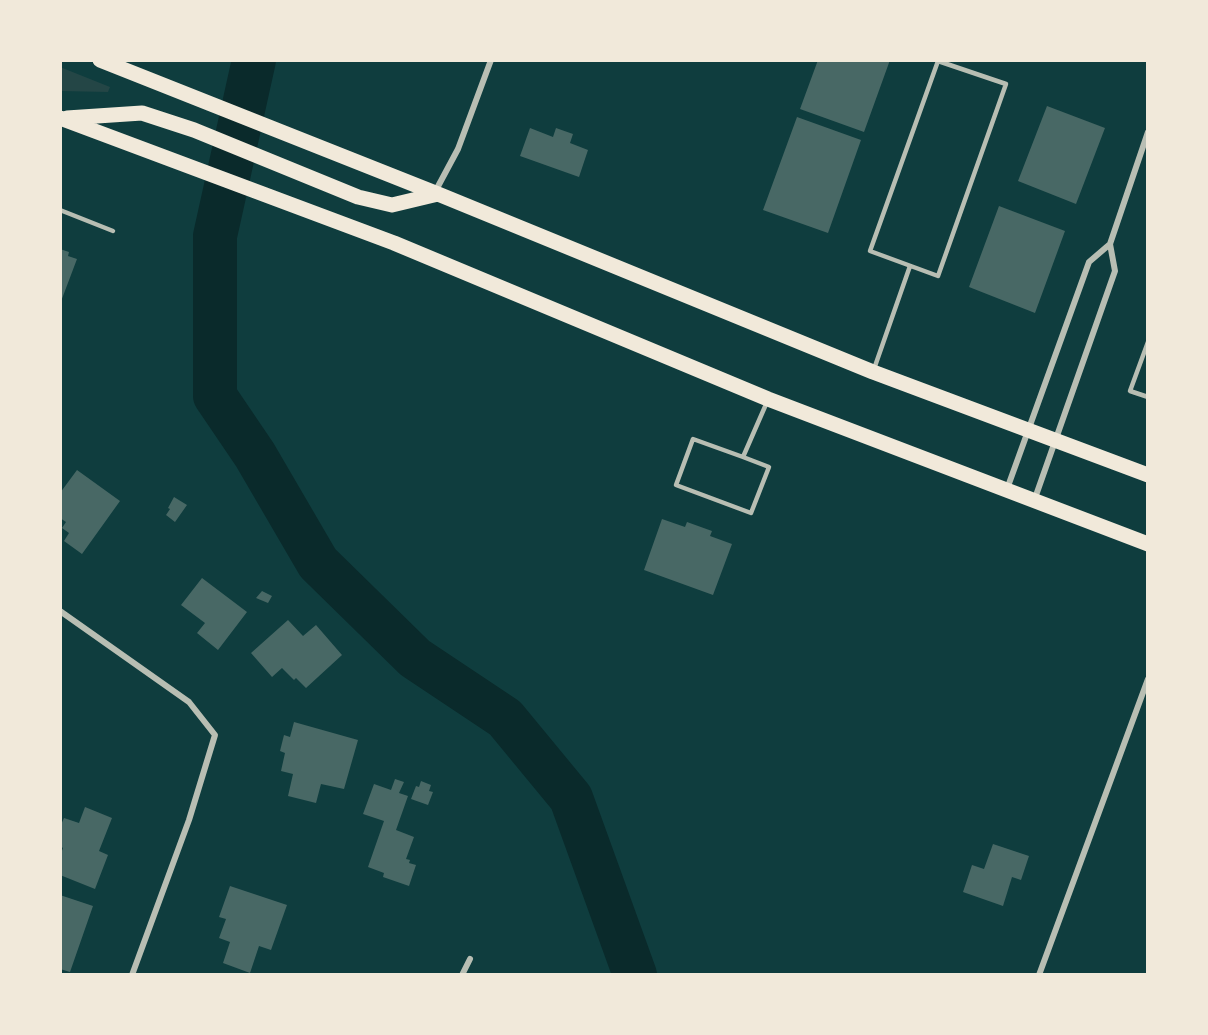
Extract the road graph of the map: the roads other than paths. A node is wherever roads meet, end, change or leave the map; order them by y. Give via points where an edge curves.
1 (100, 60) edge
2 (491, 60) edge
3 (61, 119) edge
4 (1148, 132) edge
5 (436, 193) junction
6 (60, 210) edge
7 (113, 231) dead end
8 (1110, 244) junction
9 (910, 266) junction
10 (1148, 342) edge
11 (873, 372) junction
12 (1148, 397) edge
13 (768, 399) junction
14 (1027, 431) junction
15 (1055, 441) junction
16 (743, 457) junction
17 (1148, 475) edge
18 (1007, 491) junction
19 (1034, 502) junction
20 (1148, 544) edge
21 (60, 611) edge
22 (1148, 679) edge
23 (470, 959) dead end
24 (132, 975) edge
25 (462, 975) edge
26 (1039, 975) edge

1 - 5 main road
2 - 5 street via 458,149
3 - 5 main road via 142,112 358,197 392,205
3 - 13 main road via 405,247
4 - 8 street
5 - 11 main road
6 - 7 lane
8 - 14 street via 1089,262
8 - 15 street via 1115,271
9 - 9 lane via 938,276 1006,84 938,61 870,251
9 - 11 lane
10 - 12 lane via 1130,391
11 - 14 main road
13 - 16 lane
13 - 18 main road
14 - 15 main road
14 - 18 street
15 - 17 main road
15 - 19 street
16 - 16 lane via 693,439 676,485 752,513 769,467
18 - 19 main road
19 - 20 main road
21 - 24 street via 189,702 215,735 189,820
22 - 26 street
23 - 25 street

